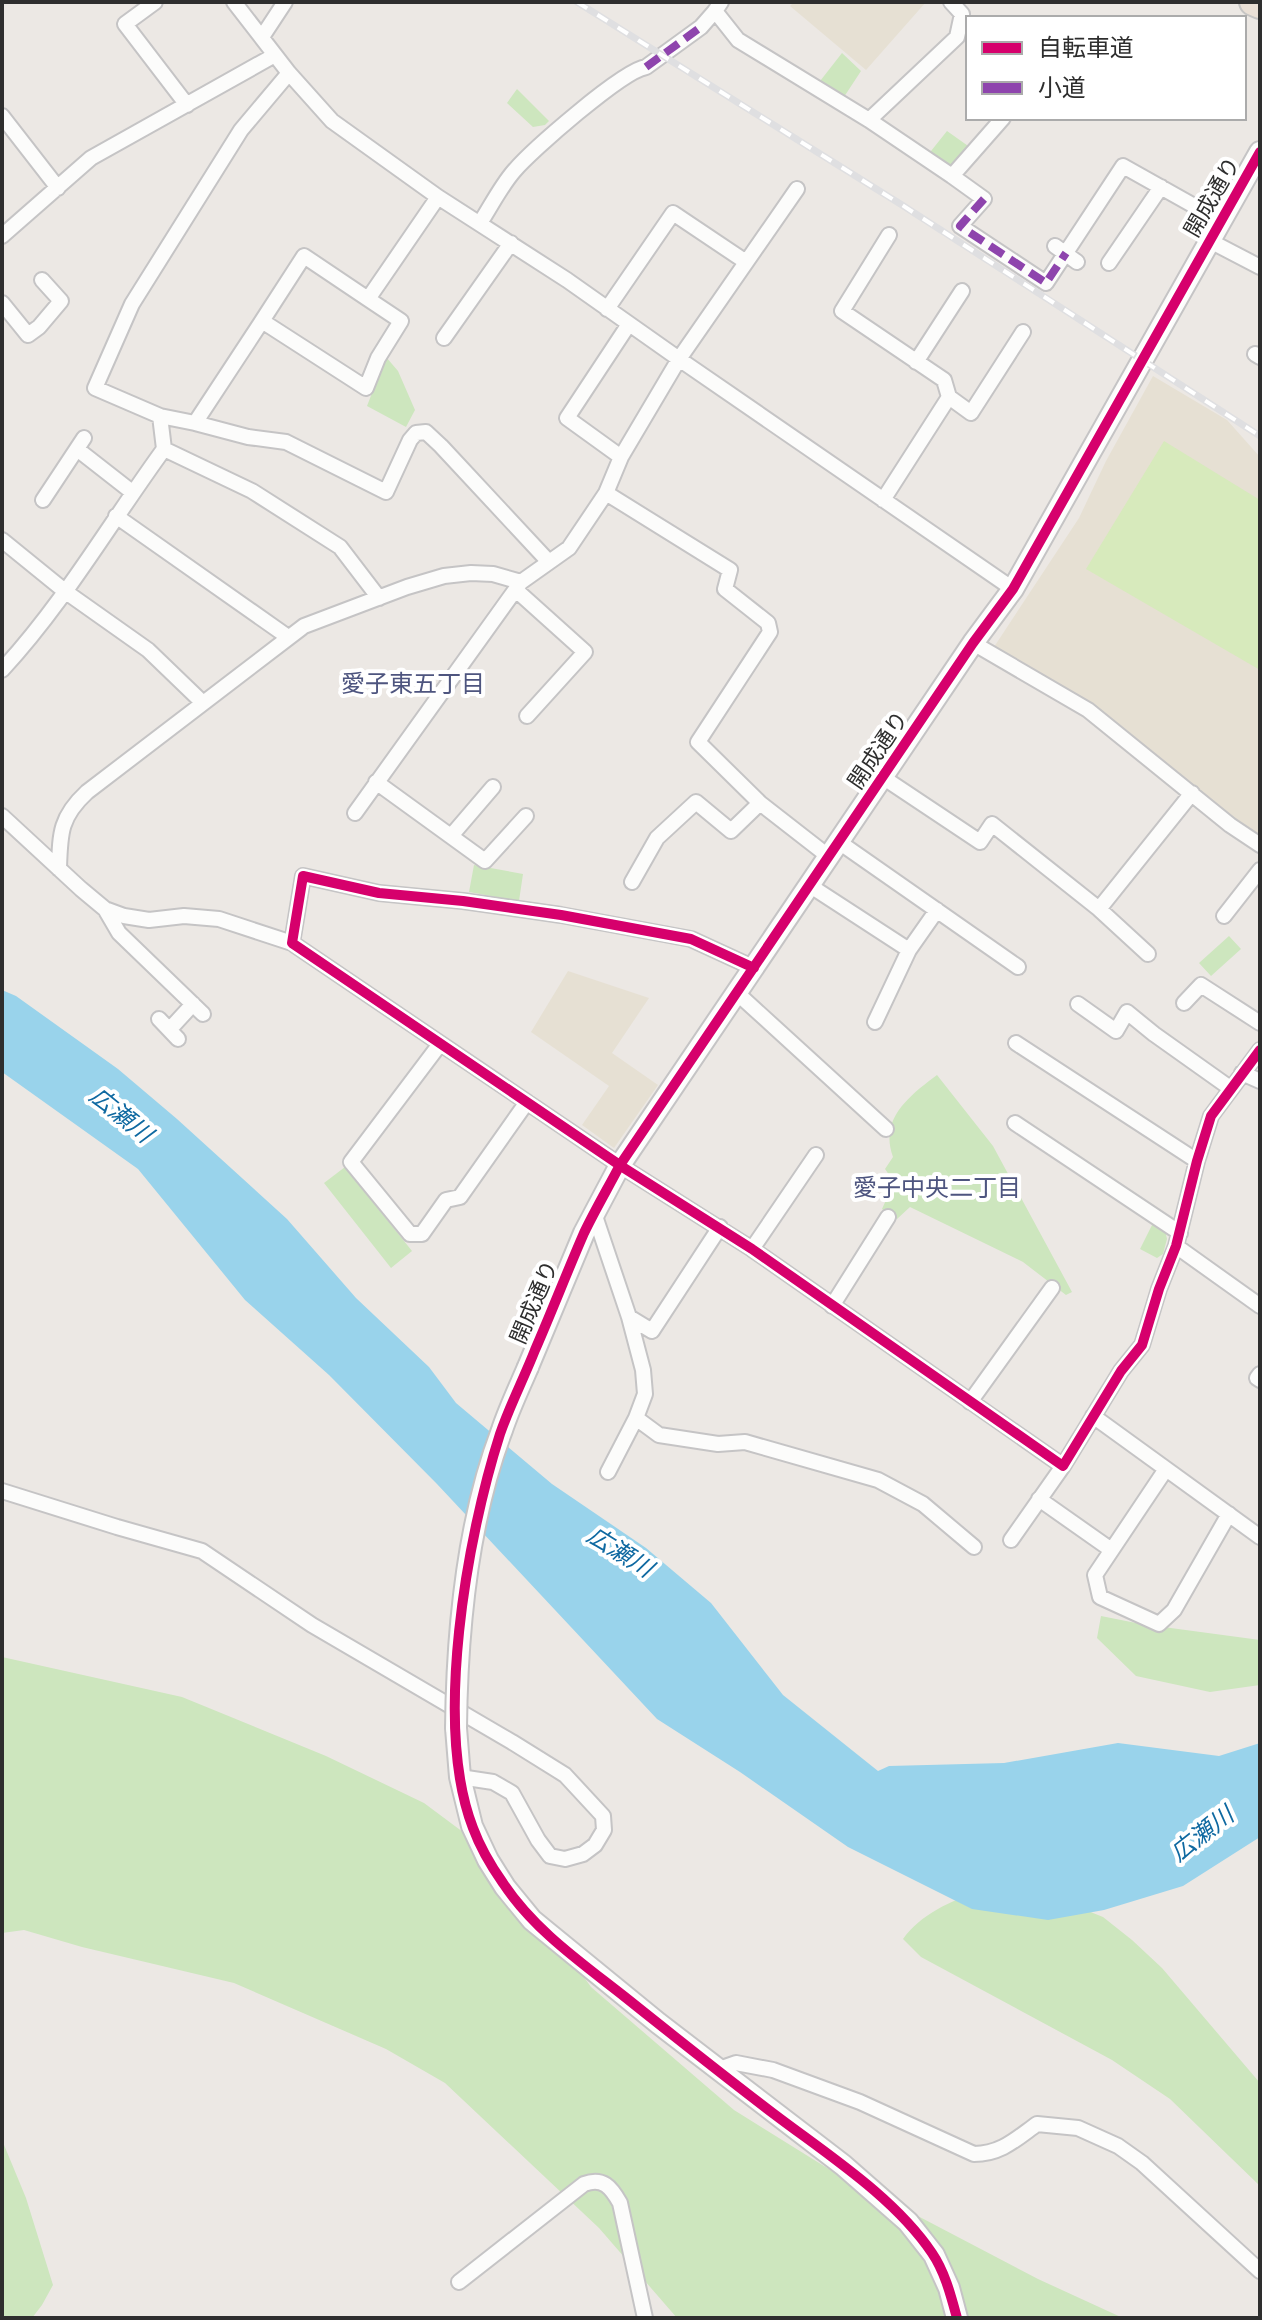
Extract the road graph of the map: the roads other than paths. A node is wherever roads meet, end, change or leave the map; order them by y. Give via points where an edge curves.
1 (155, 2) edge
2 (234, 2) edge
3 (285, 2) edge
4 (951, 2) edge
5 (1253, 2) edge
6 (1260, 5) edge
7 (718, 7) edge
8 (262, 37) junction
9 (963, 41) edge
10 (275, 55) junction
11 (289, 73) junction
12 (187, 105) junction
13 (2, 116) edge
14 (869, 120) junction
15 (1001, 120) edge
16 (1260, 152) edge
17 (952, 176) junction
18 (1161, 187) junction
19 (58, 188) junction
20 (797, 189) dead end
21 (438, 197) junction
22 (1221, 221) junction
23 (480, 223) junction
24 (889, 235) dead end
25 (2, 236) edge
26 (1210, 241) junction
27 (511, 243) junction
28 (746, 262) junction
29 (1109, 263) dead end
30 (1260, 267) edge
31 (42, 280) dead end
32 (962, 291) dead end
33 (368, 299) junction
34 (2, 303) edge
35 (607, 309) junction
36 (262, 321) junction
37 (629, 324) junction
38 (1023, 332) dead end
39 (444, 338) dead end
40 (679, 359) junction
41 (916, 362) junction
42 (949, 397) junction
43 (160, 416) junction
44 (195, 423) junction
45 (164, 449) junction
46 (621, 457) junction
47 (132, 492) junction
48 (606, 493) junction
49 (43, 500) dead end
50 (883, 500) junction
51 (116, 516) junction
52 (2, 540) edge
53 (549, 562) junction
54 (518, 586) junction
55 (1013, 589) junction
56 (66, 592) junction
57 (379, 598) junction
58 (288, 637) junction
59 (973, 643) junction
60 (2, 670) edge
61 (202, 702) junction
62 (527, 716) dead end
63 (884, 778) junction
64 (376, 782) junction
65 (493, 787) dead end
66 (1192, 793) junction
67 (760, 803) junction
68 (355, 813) dead end
69 (2, 816) edge
70 (526, 816) dead end
71 (451, 836) junction
72 (1260, 845) edge
73 (834, 849) junction
74 (59, 869) junction
75 (1260, 870) edge
76 (632, 882) dead end
77 (809, 885) junction
78 (105, 909) junction
79 (1099, 909) junction
80 (937, 910) junction
81 (1224, 916) dead end
82 (292, 943) junction
83 (909, 950) junction
84 (1148, 954) dead end
85 (1018, 967) dead end
86 (754, 968) junction
87 (737, 993) junction
88 (1184, 1003) dead end
89 (1078, 1004) dead end
90 (875, 1022) dead end
91 (1260, 1023) edge
92 (169, 1029) dead end
93 (1016, 1043) dead end
94 (440, 1044) junction
95 (1260, 1050) edge
96 (1242, 1073) junction
97 (1260, 1081) edge
98 (1230, 1088) junction
99 (527, 1102) junction
100 (1015, 1123) dead end
101 (886, 1129) dead end
102 (816, 1155) dead end
103 (1197, 1161) junction
104 (620, 1165) junction
105 (594, 1213) junction
106 (888, 1217) dead end
107 (720, 1227) junction
108 (1178, 1239) junction
109 (752, 1249) junction
110 (1052, 1288) dead end
111 (1259, 1304) edge
112 (832, 1306) junction
113 (629, 1317) junction
114 (1260, 1374) edge
115 (1260, 1380) edge
116 (970, 1402) junction
117 (1093, 1416) junction
118 (636, 1418) junction
119 (1063, 1466) junction
120 (1166, 1469) junction
121 (608, 1472) dead end
122 (2, 1491) edge
123 (1039, 1499) junction
124 (1229, 1514) junction
125 (1260, 1537) edge
126 (1011, 1540) dead end
127 (974, 1547) dead end
128 (1110, 1549) junction
129 (460, 1777) junction
130 (719, 2069) junction
131 (1260, 2271) edge
132 (459, 2282) dead end
133 (645, 2318) edge
134 (957, 2318) edge

1 - 12 street via 125,24
2 - 8 street
3 - 8 street
4 - 9 street via 962,14
5 - 6 highway
7 - 14 street via 738,40
7 - 23 street via 701,27 602,94 541,144 513,172
8 - 10 street
9 - 14 street
10 - 11 street
10 - 12 street
11 - 21 street via 332,121
11 - 43 street via 241,130 132,304 95,388
12 - 19 street via 91,158
13 - 19 street
14 - 17 street
15 - 17 street
16 - 22 street, 開成通り
17 - 18 street via 984,199 960,226 1046,283 1123,166
18 - 22 street
18 - 29 street
19 - 25 street
20 - 28 street
21 - 23 street
21 - 33 street
22 - 26 street, 開成通り
23 - 27 street
24 - 41 street via 842,311
26 - 30 street
26 - 55 street, 開成通り
27 - 35 street
27 - 39 street
28 - 35 street via 673,213
28 - 40 street
31 - 34 street via 61,301 28,335
32 - 41 street
33 - 36 street via 304,256
33 - 36 street via 401,321 366,388
35 - 37 street
36 - 44 street
37 - 40 street
37 - 46 street via 567,418
38 - 42 street via 971,413
40 - 46 street
40 - 50 street
41 - 42 street via 944,380
42 - 50 street
43 - 44 street
43 - 45 street
44 - 53 street via 286,442 386,492 410,440 426,432
45 - 47 street
45 - 57 street via 252,491 340,547
46 - 48 street
47 - 49 street via 81,444
47 - 51 street
48 - 53 street via 569,548
48 - 67 street via 730,570 725,589 768,623 770,632 698,742
50 - 55 street
51 - 56 street
51 - 58 street
52 - 56 street
53 - 54 street
54 - 57 street via 493,574 471,573 444,576
54 - 62 street via 585,652
54 - 64 street
55 - 59 street, 開成通り
56 - 60 street
56 - 61 street via 148,650
57 - 58 street
58 - 61 street
59 - 63 street, 開成通り
59 - 66 street via 1088,710
61 - 74 street via 71,807 63,825
63 - 73 street, 開成通り
63 - 79 street via 980,842 992,824
64 - 68 street
64 - 71 street
65 - 71 street
66 - 72 street
66 - 79 street
67 - 73 street
67 - 76 street via 731,831 696,802 657,838
69 - 74 street
70 - 71 street via 485,861
73 - 77 street, 開成通り
73 - 80 street
74 - 78 street
75 - 81 street
77 - 83 street
77 - 86 street, 開成通り
78 - 82 street via 149,920 219,919
78 - 92 street via 119,933 198,1009
79 - 84 street
80 - 83 street
80 - 85 street
82 - 86 street via 303,876 379,893 561,915 691,939
82 - 94 street
83 - 90 street
86 - 87 street, 開成通り
87 - 101 street
87 - 104 street, 開成通り
88 - 91 street via 1200,978
89 - 98 street via 1116,1031 1127,1012
93 - 103 street
94 - 99 street
94 - 99 street via 351,1162 410,1234 422,1234 446,1200 460,1197
95 - 96 street
96 - 97 street
96 - 98 street
98 - 103 street via 1211,1116
99 - 104 street
100 - 108 street
102 - 109 street
103 - 108 street
104 - 105 street, 開成通り
104 - 107 street
105 - 113 street
105 - 129 street, 開成通り, bridge via 501,1431 476,1528 457,1663
106 - 112 street
107 - 109 street
107 - 113 street via 652,1331
108 - 111 street
108 - 117 street via 1142,1345
109 - 112 street
110 - 116 street
112 - 116 street
113 - 118 street via 645,1394
114 - 115 street
116 - 119 street
117 - 119 street
117 - 120 street
118 - 121 street
118 - 127 street via 659,1435 718,1444 745,1442 878,1480 923,1504
119 - 123 street
120 - 124 street
120 - 128 street
122 - 129 street via 202,1551 312,1625 565,1775 603,1816 604,1830 583,1854 550,1856 512,1793 493,1782
123 - 126 street
123 - 128 street
124 - 125 street
124 - 128 street via 1174,1610 1159,1624 1100,1597 1095,1575
129 - 130 street, 開成通り via 472,1826 488,1860 532,1920
130 - 131 street via 736,2063 773,2070 860,2102 974,2154 990,2154 1037,2124 1078,2128 1142,2163
130 - 134 street, 開成通り via 908,2222 934,2255
132 - 133 street via 584,2184 601,2181 620,2203

